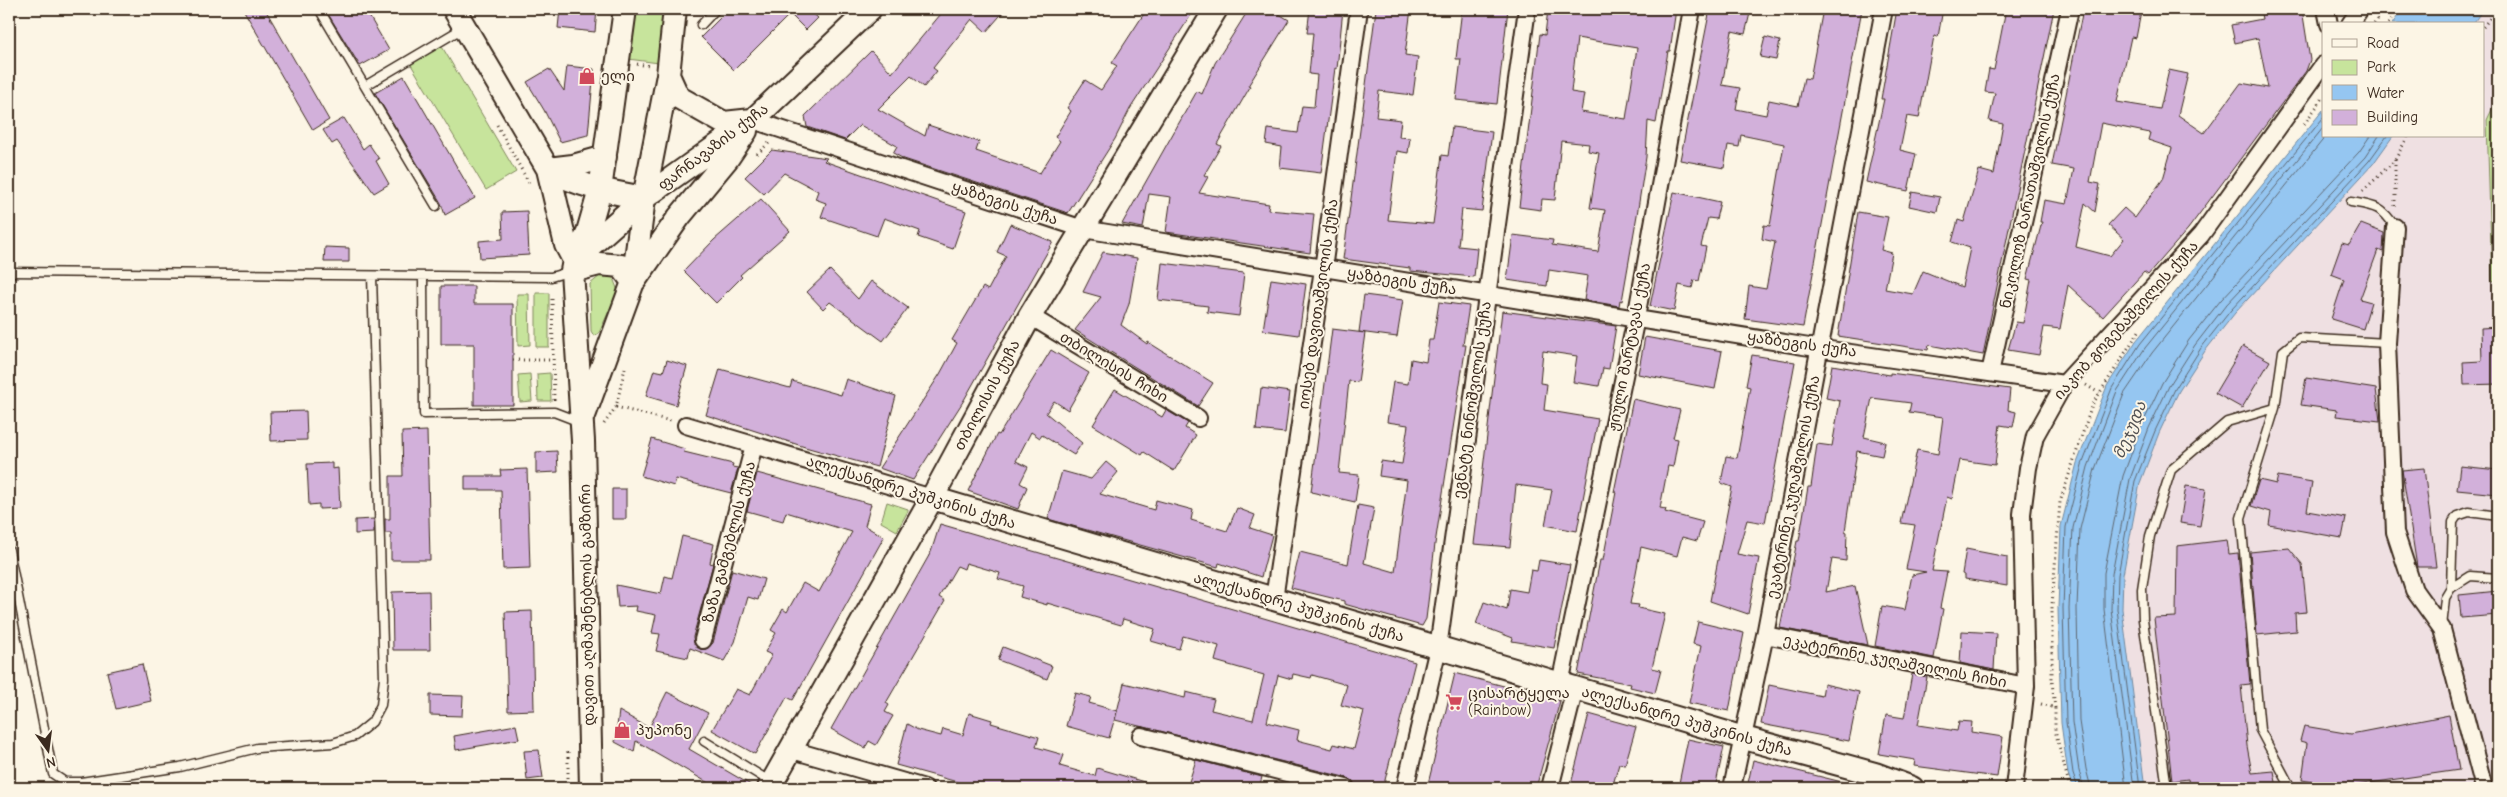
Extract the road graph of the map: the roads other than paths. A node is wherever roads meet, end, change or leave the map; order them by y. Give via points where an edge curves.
1 (319, 9) edge
2 (625, 9) edge
3 (675, 9) edge
4 (716, 9) edge
5 (870, 9) edge
6 (1216, 9) edge
7 (1359, 9) edge
8 (1526, 9) edge
9 (1692, 9) edge
10 (1884, 9) edge
11 (2070, 9) edge
12 (2326, 9) edge
13 (2360, 9) edge
14 (460, 18) edge
15 (2329, 22) edge
16 (2351, 22) edge
17 (701, 25) dead end
18 (2322, 66) edge
19 (668, 72) junction
20 (365, 86) junction
21 (753, 120) junction
22 (605, 157) junction
23 (543, 160) junction
24 (600, 190) junction
25 (644, 198) junction
26 (2351, 202) road end
27 (436, 206) dead end
28 (2395, 227) joint
29 (1083, 229) junction
30 (566, 269) junction
31 (1324, 269) junction
32 (9, 272) edge
33 (372, 276) junction
34 (423, 276) junction
35 (634, 282) junction
36 (1487, 294) junction
37 (1030, 316) junction
38 (1636, 318) junction
39 (576, 326) junction
40 (616, 330) junction
41 (2388, 343) junction
42 (1819, 347) junction
43 (1990, 373) junction
44 (2064, 384) junction
45 (2275, 408) junction
46 (1198, 418) dead end
47 (581, 422) junction
48 (686, 425) road end
49 (754, 445) junction
50 (932, 498) junction
51 (2498, 516) edge
52 (9, 550) edge
53 (2498, 578) edge
54 (2451, 588) junction
55 (1274, 599) junction
56 (2442, 629) junction
57 (1765, 635) junction
58 (704, 640) dead end
59 (1438, 648) junction
60 (1567, 686) junction
61 (2025, 693) junction
62 (1141, 736) dead end
63 (1744, 738) junction
64 (704, 740) dead end
65 (792, 750) junction
66 (1875, 781) edge
67 (771, 786) edge
68 (591, 788) edge
69 (925, 788) edge
70 (1346, 788) edge
71 (1405, 788) edge
72 (1550, 788) edge
73 (1732, 788) edge
74 (1912, 788) edge
75 (2014, 788) edge
76 (2167, 788) edge
77 (2291, 788) edge
78 (2484, 788) edge

1 - 20 lane
2 - 22 main road
3 - 19 main road, დავით აღმაშენებლის გამზირი
4 - 17 lane
5 - 21 main road, ფარნავაზის ქუჩა
6 - 29 main road, თბილისის ქუჩა
7 - 31 street, იოსებ დავითაშვილის ქუჩა
8 - 36 street, ეგნატე ნინოშვილის ქუჩა
9 - 38 street, ჟიული შარტავას ქუჩა
10 - 42 street, ეკატერინე ჯუღაშვილის ქუჩა
11 - 43 street, ნიკოლოზ ბარათაშვილის ქუჩა
12 - 15 street
13 - 16 street
14 - 20 lane
14 - 23 main road
18 - 44 street, იაკობ გოგებაშვილის ქუჩა via 2201,235
19 - 21 main road via 678,96 724,123
19 - 25 main road, დავით აღმაშენებლის გამზირი
20 - 27 lane
21 - 25 main road, ფარნავაზის ქუჩა
21 - 29 street, ყაზბეგის ქუჩა
21 - 35 main road, დავით აღმაშენებლის გამზირი
22 - 23 main road via 573,166
22 - 24 main road
23 - 24 main road via 572,182
23 - 30 main road via 566,245
24 - 25 main road
24 - 30 main road via 587,235
25 - 30 main road, ფარნავაზის ქუჩა
25 - 35 main road, დავით აღმაშენებლის გამზირი
26 - 28 lane via 2378,207
28 - 41 street
29 - 31 street, ყაზბეგის ქუჩა
29 - 37 main road, თბილისის ქუჩა
30 - 34 lane
30 - 35 main road via 599,264 621,266
30 - 39 main road, დავით აღმაშენებლის გამზირი
31 - 36 street, ყაზბეგის ქუჩა
31 - 55 street, იოსებ დავითაშვილის ქუჩა
32 - 33 lane
33 - 34 lane
33 - 52 lane via 384,678 381,705 372,722 355,736 333,744 257,748 180,767 65,782 53,774
34 - 47 lane via 424,414 554,412
35 - 40 main road, დავით აღმაშენებლის გამზირი
36 - 38 street, ყაზბეგის ქუჩა
36 - 59 street, ეგნატე ნინოშვილის ქუჩა
37 - 46 street, თბილისის ჩიხი
37 - 50 main road, თბილისის ქუჩა
38 - 42 street, ყაზბეგის ქუჩა
38 - 60 street, ჟიული შარტავას ქუჩა
39 - 40 main road via 587,339 599,341
39 - 47 main road, დავით აღმაშენებლის გამზირი
40 - 47 main road, დავით აღმაშენებლის გამზირი
41 - 45 lane via 2299,338 2283,351
41 - 56 street via 2395,532 2414,590
42 - 43 street, ყაზბეგის ქუჩა
42 - 57 street, ეკატერინე ჯუღაშვილის ქუჩა
43 - 44 street, ყაზბეგის ქუჩა
44 - 61 street, იაკობ გოგებაშვილის ქუჩა via 2035,436 2022,514
45 - 76 lane via 2227,422 2171,470 2150,536 2142,589 2144,620
45 - 77 lane via 2241,518 2260,730
47 - 68 main road, დავით აღმაშენებლის გამზირი
48 - 49 street, ალექსანდრე პუშკინის ქუჩა
49 - 50 street, ალექსანდრე პუშკინის ქუჩა
49 - 58 street, ზაზა გამგებლის ქუჩა
50 - 55 main road, ალექსანდრე პუშკინის ქუჩა
50 - 65 main road, თბილისის ქუჩა
51 - 54 lane via 2469,512 2457,516
53 - 54 lane via 2470,576
54 - 56 lane via 2445,598
55 - 59 main road, ალექსანდრე პუშკინის ქუჩა
56 - 78 street
57 - 61 street, ეკატერინე ჯუღაშვილის ჩიხი
57 - 63 street, ეკატერინე ჯუღაშვილის ქუჩა
59 - 60 main road, ალექსანდრე პუშკინის ქუჩა
59 - 71 street, ეგნატე ნინოშვილის ქუჩა
60 - 63 main road, ალექსანდრე პუშკინის ქუჩა
60 - 72 street, ჟიული შარტავას ქუჩა
61 - 75 street, იაკობ გოგებაშვილის ქუჩა
62 - 70 street
63 - 66 main road, ალექსანდრე პუშკინის ქუჩა
63 - 73 street, ეკატერინე ჯუღაშვილის ქუჩა
64 - 67 lane
65 - 67 main road, თბილისის ქუჩა
65 - 69 street
66 - 74 main road, ალექსანდრე პუშკინის ქუჩა

